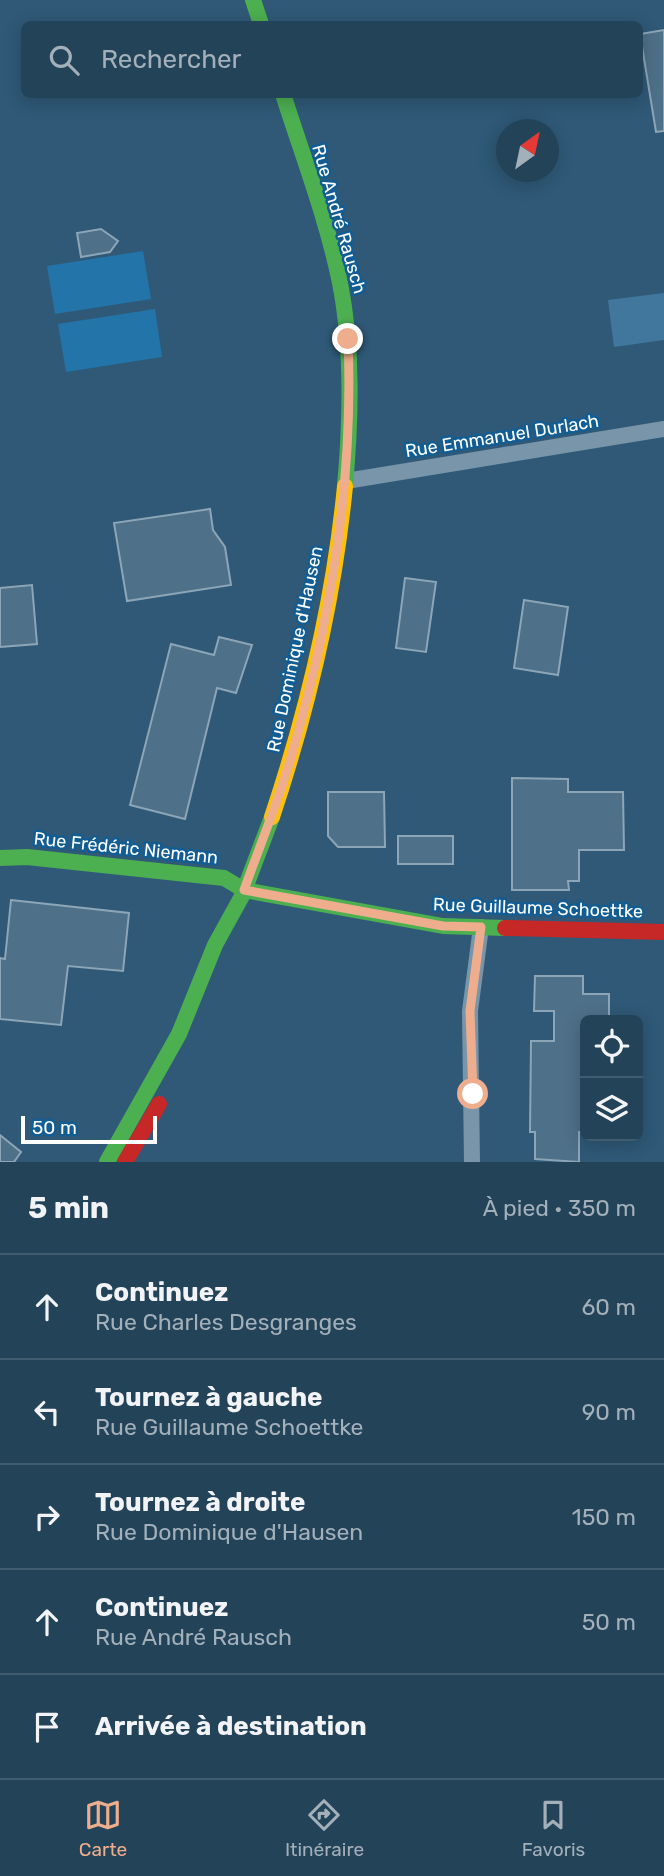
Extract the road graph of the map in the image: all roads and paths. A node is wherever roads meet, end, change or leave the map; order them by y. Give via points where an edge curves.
1 (253, 0) edge
2 (260, 21) edge
3 (284, 98) edge
4 (664, 429) edge
5 (346, 481) junction
6 (0, 858) edge
7 (242, 895) junction
8 (481, 927) junction
9 (664, 932) edge
10 (107, 1162) edge
11 (125, 1162) edge
12 (472, 1162) edge

1 - 2 street
3 - 5 street, Rue André Rausch via 345,309 349,367
4 - 5 street, Rue Emmanuel Durlach
5 - 7 street, Rue Dominique d'Hausen via 310,682 288,766
6 - 7 street, Rue Frédéric Niemann via 224,878
7 - 8 street, Rue Guillaume Schoettke via 443,926
7 - 10 street, Rue Dominique d'Hausen via 215,945 180,1032
7 - 11 street, Rue Dominique d'Hausen via 232,942 173,1077
8 - 9 street, Rue Guillaume Schoettke
8 - 12 street via 470,1011

